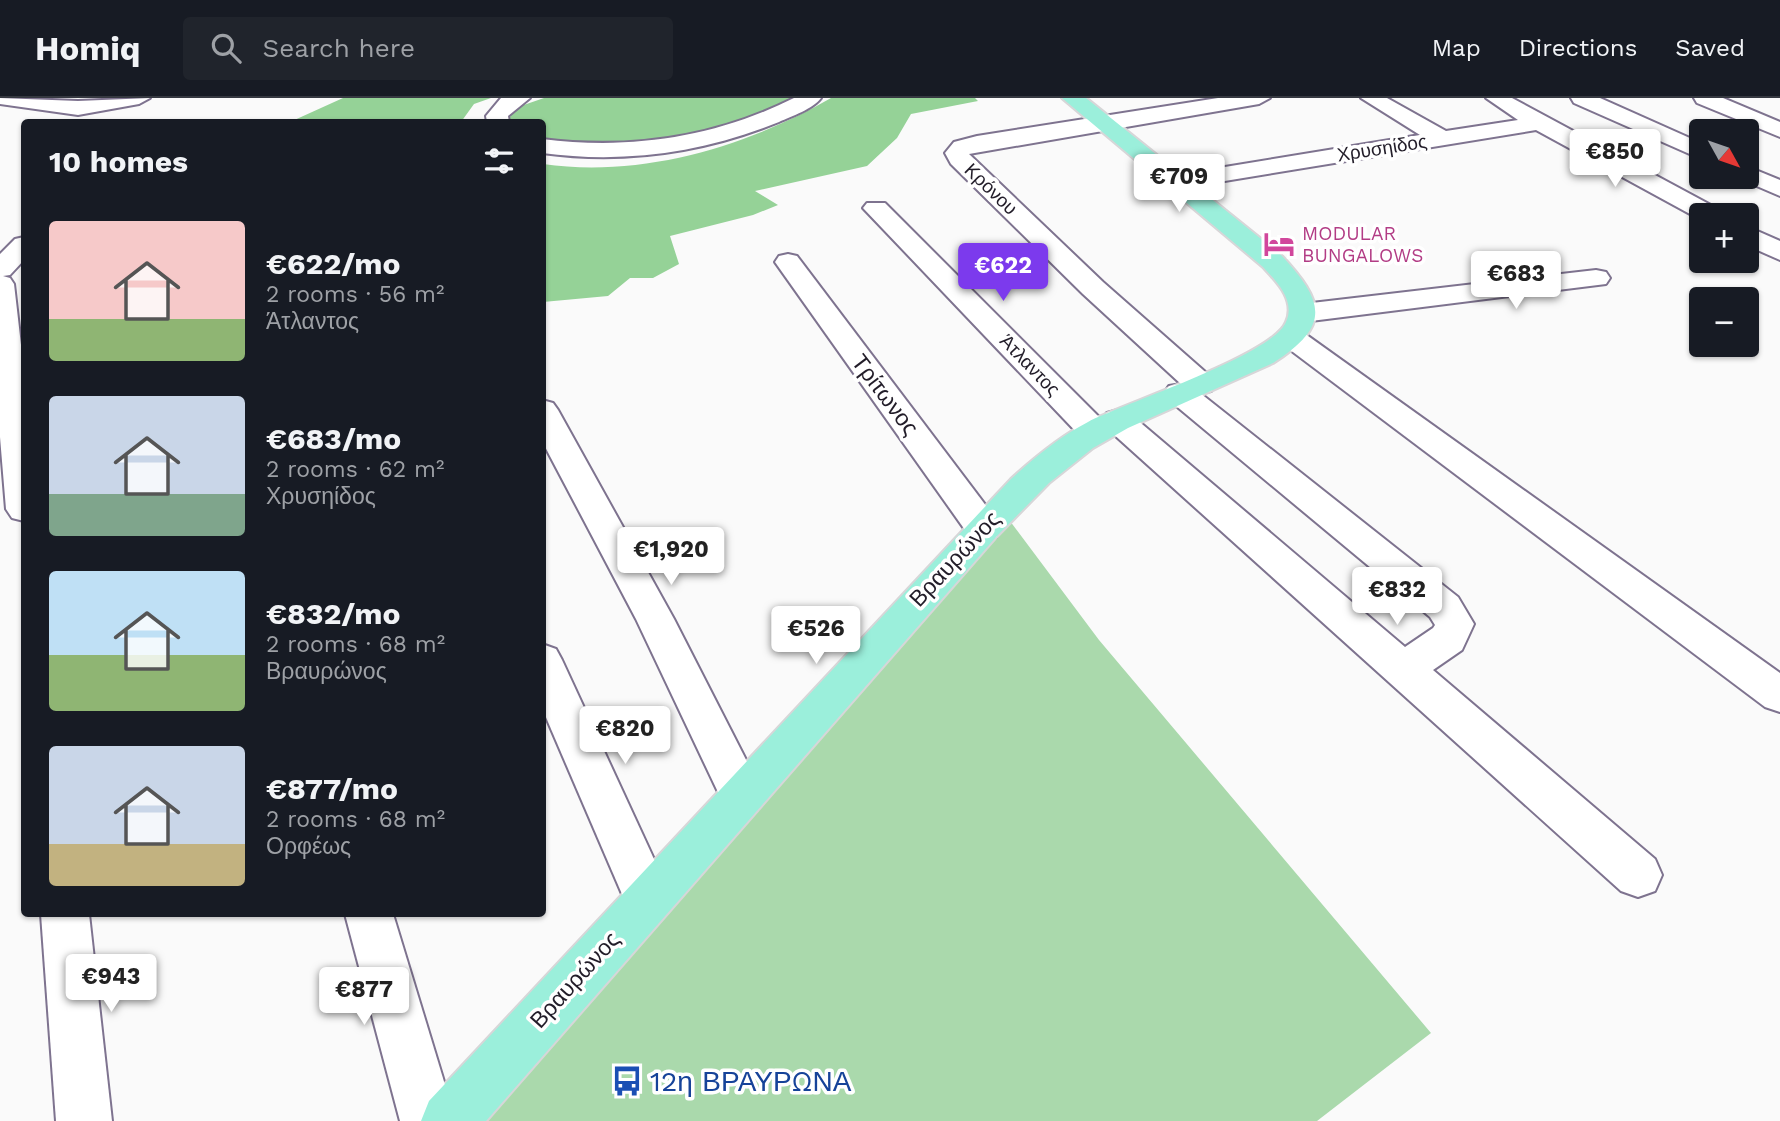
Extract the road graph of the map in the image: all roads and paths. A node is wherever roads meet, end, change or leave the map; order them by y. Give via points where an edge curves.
1 (0, 98) edge
2 (139, 98) edge
3 (162, 98) edge
4 (519, 98) edge
5 (810, 98) edge
6 (1073, 98) edge
7 (1259, 98) edge
8 (1373, 98) edge
9 (1497, 98) edge
10 (1582, 98) edge
11 (1705, 98) edge
12 (0, 117) edge
13 (118, 119) edge
14 (498, 119) edge
15 (21, 120) edge
16 (1103, 122) junction
17 (1539, 123) junction
18 (1780, 130) edge
19 (1441, 138) junction
20 (546, 146) edge
21 (1689, 147) edge
22 (1759, 179) edge
23 (1177, 182) junction
24 (1780, 189) edge
25 (1689, 203) edge
26 (876, 208) dead end
27 (1759, 240) edge
28 (21, 248) edge
29 (1780, 251) edge
30 (788, 262) dead end
31 (0, 269) edge
32 (1596, 278) dead end
33 (0, 284) edge
34 (1297, 325) junction
35 (1190, 388) junction
36 (546, 417) edge
37 (1106, 426) junction
38 (21, 481) edge
39 (983, 528) junction
40 (546, 669) edge
41 (1401, 671) junction
42 (1780, 695) edge
43 (742, 794) junction
44 (1638, 876) dead end
45 (648, 899) junction
46 (65, 917) edge
47 (370, 917) edge
48 (84, 1121) edge
49 (428, 1121) edge
50 (449, 1121) edge

1 - 2 street via 78,108
3 - 13 street
4 - 14 street via 506,104
5 - 20 street via 763,120 673,144 610,151
6 - 16 main road
7 - 16 street
8 - 19 street
9 - 17 street
10 - 21 street
11 - 18 street
12 - 15 street
16 - 23 main road
16 - 35 street, Κρόνου via 977,143 957,153
17 - 19 street, Χρυσηίδος
17 - 25 street
19 - 23 street, Χρυσηίδος
22 - 24 street
23 - 34 main road via 1293,283 1302,303
26 - 37 street, Άτλαντος
27 - 29 street
28 - 31 street
30 - 39 street, Τρίτωνος
32 - 34 street
33 - 38 street
34 - 35 main road, Βραυρώνος via 1270,352
34 - 42 street
35 - 37 main road, Βραυρώνος
35 - 41 street via 1444,607 1455,624 1448,639
36 - 43 street via 655,619
37 - 39 main road, Βραυρώνος via 1030,481
37 - 41 street, Άτλαντος
39 - 43 main road, Βραυρώνος
40 - 45 street
41 - 44 street, Άτλαντος
43 - 45 main road, Βραυρώνος
45 - 50 main road, Βραυρώνος
46 - 48 street
47 - 49 street

